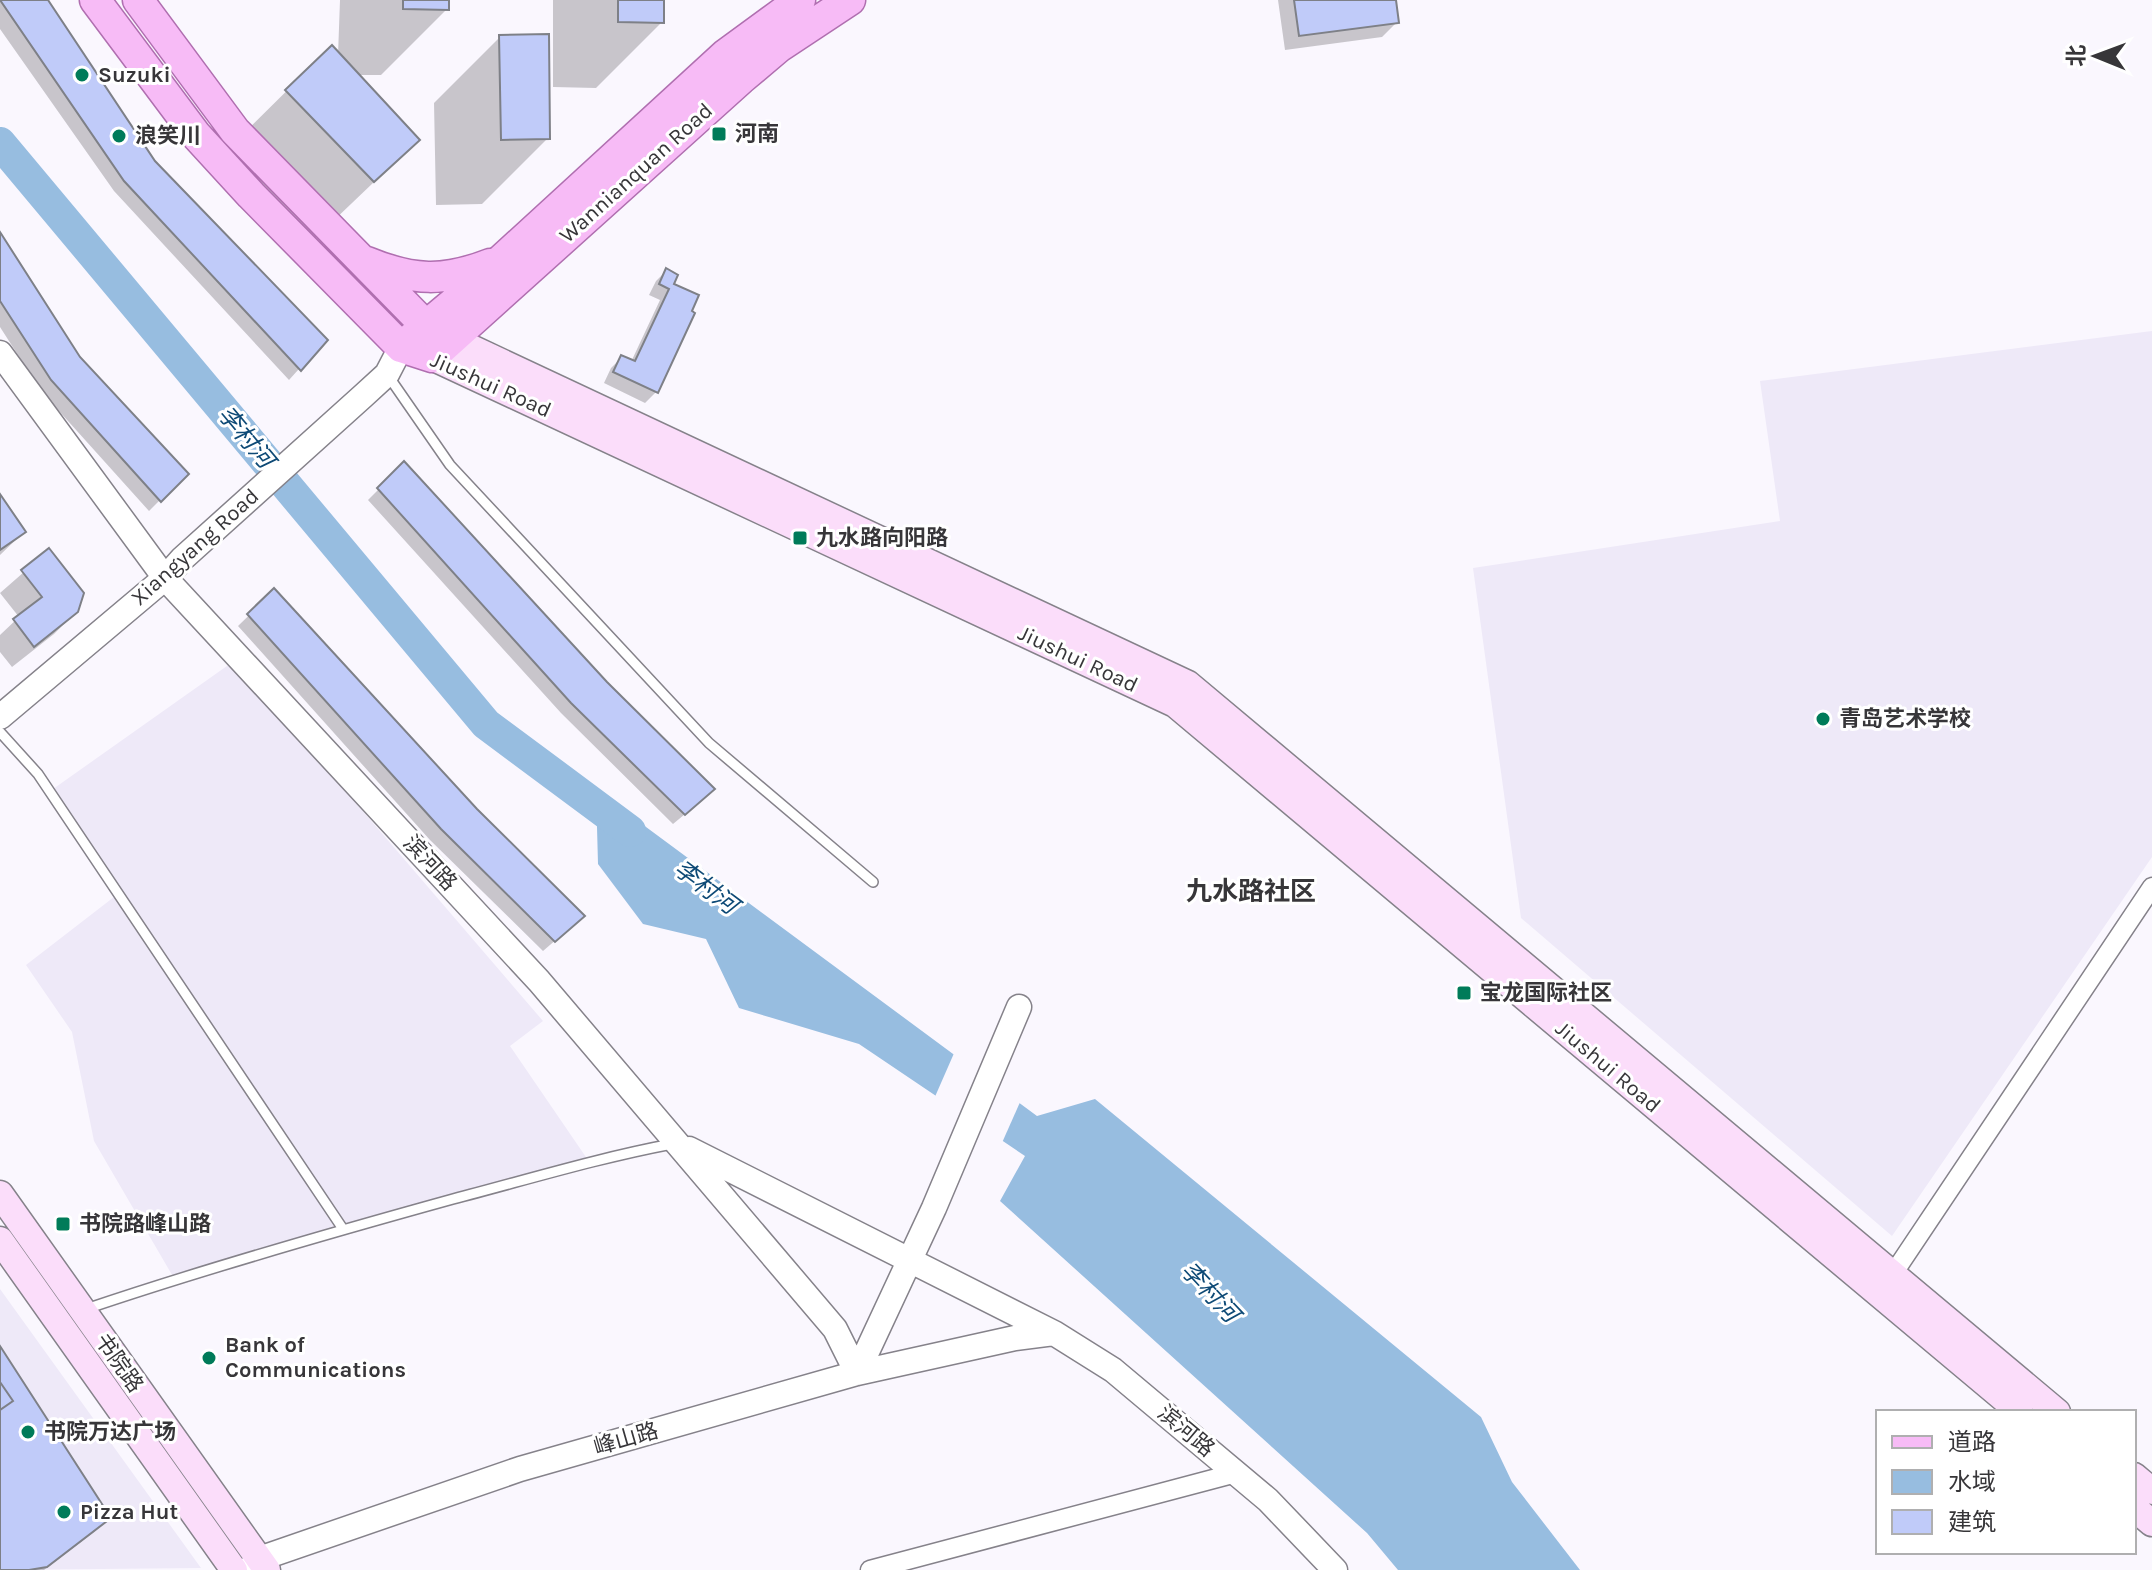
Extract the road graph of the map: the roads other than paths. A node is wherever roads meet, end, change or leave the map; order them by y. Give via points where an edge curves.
1 (95, 0) edge
2 (138, 0) edge
3 (800, 0) edge
4 (850, 0) edge
5 (359, 258) junction
6 (500, 260) junction
7 (437, 341) junction
8 (401, 347) junction
9 (0, 353) edge
10 (387, 374) junction
11 (165, 578) junction
12 (0, 717) edge
13 (0, 732) edge
14 (873, 882) dead end
15 (2152, 887) edge
16 (1019, 1007) dead end
17 (677, 1143) junction
18 (0, 1194) edge
19 (343, 1229) junction
20 (0, 1240) edge
21 (909, 1260) junction
22 (1893, 1274) junction
23 (83, 1310) junction
24 (1054, 1333) junction
25 (857, 1373) junction
26 (2018, 1410) edge
27 (2055, 1410) edge
28 (1236, 1473) junction
29 (2136, 1478) edge
30 (2152, 1491) edge
31 (2136, 1510) edge
32 (2152, 1523) edge
33 (258, 1566) edge
34 (234, 1570) edge
35 (870, 1570) edge
36 (1335, 1570) edge

1 - 8 main road, Jiushui Road via 196,135
2 - 5 main road, Jiushui Road via 235,131
3 - 6 main road, Wannianquan Road via 726,54
4 - 7 main road, Wannianquan Road via 779,47
5 - 6 main road via 388,271 428,278 464,274
5 - 7 main road, Jiushui Road
6 - 7 main road, Wannianquan Road
7 - 8 main road, Wannianquan Road
7 - 10 street, Xiangyang Road
7 - 22 main road, Jiushui Road via 1188,684
7 - 26 main road, Jiushui Road via 1175,704
8 - 10 street, Xiangyang Road
9 - 11 street, 滨河路
10 - 11 street, Xiangyang Road
10 - 14 lane via 450,465 709,743
11 - 12 street, Xiangyang Road
11 - 17 street, 滨河路 via 539,981
13 - 19 lane via 38,774
15 - 22 street
16 - 21 street
17 - 19 lane
17 - 21 street, 滨河路
17 - 25 street, 滨河路 via 835,1329
18 - 23 main road, 书院路
19 - 23 lane
20 - 34 main road, 书院路
21 - 24 street, 滨河路
21 - 25 street
22 - 27 main road, Jiushui Road
23 - 33 main road, 书院路
24 - 25 street, 峰山路
24 - 28 street, 滨河路 via 1113,1370
25 - 33 street, 峰山路 via 520,1469
28 - 35 street
28 - 36 street, 滨河路
29 - 30 main road
31 - 32 main road

